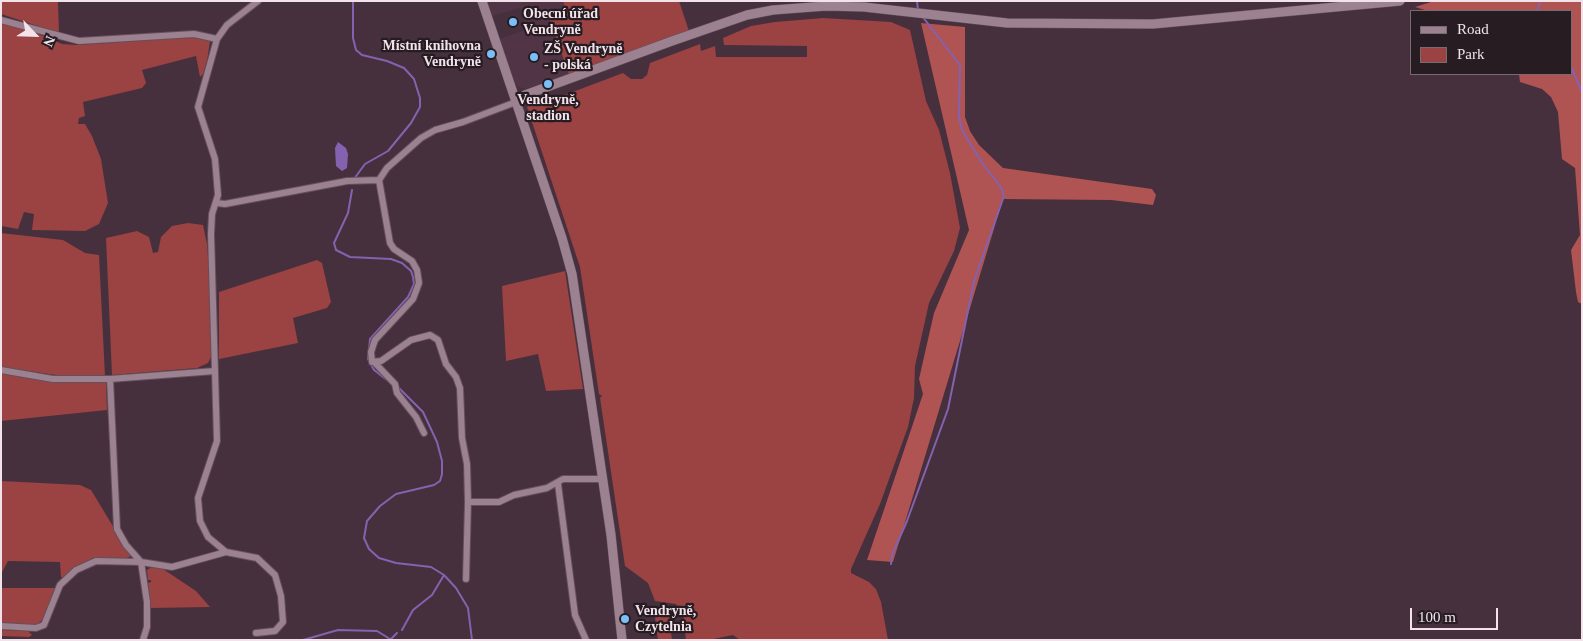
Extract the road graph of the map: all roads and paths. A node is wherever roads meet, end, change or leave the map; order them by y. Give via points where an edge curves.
1 (258, 1) edge
2 (482, 1) edge
3 (1400, 1) edge
4 (1, 20) edge
5 (217, 38) junction
6 (516, 102) junction
7 (379, 180) junction
8 (217, 203) junction
9 (375, 363) junction
10 (1, 370) edge
11 (215, 371) junction
12 (110, 379) junction
13 (424, 433) dead end
14 (603, 479) junction
15 (558, 484) junction
16 (468, 502) junction
17 (226, 552) junction
18 (141, 562) junction
19 (466, 579) dead end
20 (1, 626) edge
21 (256, 633) dead end
22 (142, 640) edge
23 (586, 640) edge
24 (622, 640) edge

1 - 5 street via 227,25
2 - 6 street
3 - 6 street via 1153,24 1006,23 836,6 773,10 747,15 672,41 525,95
4 - 5 street via 79,41 186,34
5 - 8 street via 198,107 215,159
6 - 7 street via 435,130 387,168
6 - 14 street via 572,274
7 - 8 street via 347,181
7 - 9 street via 390,242 394,249 412,261 419,283 413,299 375,340 371,352
8 - 11 street via 212,214
9 - 13 street via 396,387
9 - 16 street via 411,340 430,335 438,340 446,364 460,388
10 - 12 street via 53,379
11 - 12 street
11 - 17 street via 217,441 198,498 200,520 208,537
12 - 18 street via 117,529
14 - 15 street via 562,479
14 - 24 street
15 - 16 street via 499,502
15 - 23 street via 575,615
16 - 19 street
17 - 18 street via 172,567
17 - 21 street via 256,558 275,575 282,603 282,625 275,631
18 - 20 street via 96,561 76,570 60,585 44,625 36,628
18 - 22 street via 148,602 148,627

